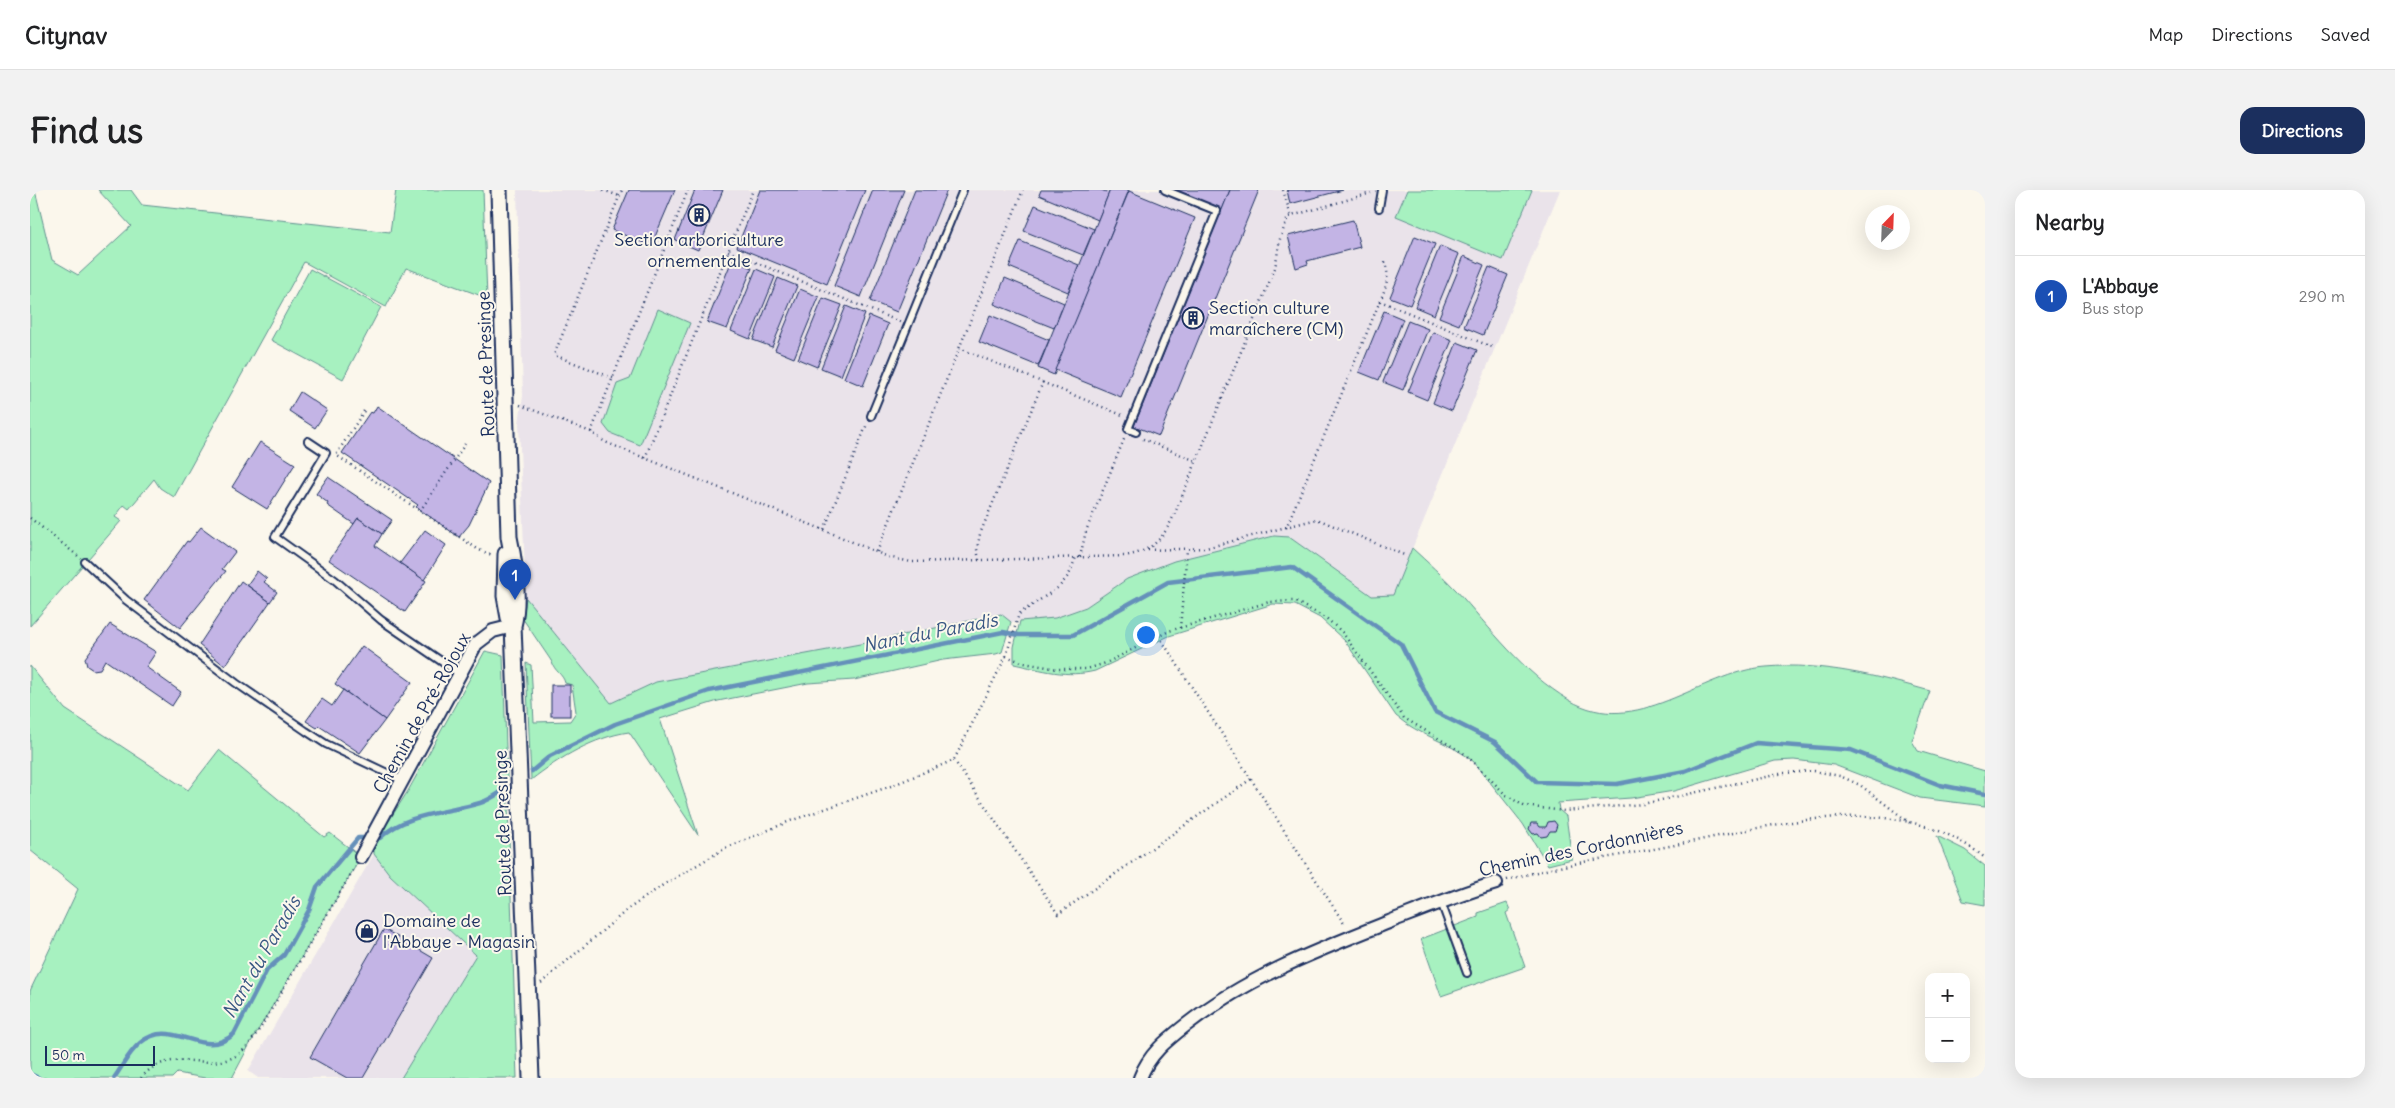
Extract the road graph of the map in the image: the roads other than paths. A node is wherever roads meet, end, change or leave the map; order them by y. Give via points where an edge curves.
1 (499, 190) edge
2 (964, 190) edge
3 (1165, 190) edge
4 (1382, 190) edge
5 (1379, 208) dead end
6 (871, 416) road end
7 (1136, 435) road end
8 (308, 441) dead end
9 (85, 562) road end
10 (513, 626) junction
11 (460, 675) junction
12 (404, 781) junction
13 (361, 857) road end
14 (1496, 883) road end
15 (1441, 902) junction
16 (1467, 973) dead end
17 (530, 1078) edge
18 (1140, 1078) edge

1 - 10 street, Route de Presinge via 510,537 515,581
2 - 6 lane
3 - 7 lane via 1217,211 1128,429
4 - 5 lane
8 - 11 lane via 326,453 275,537 335,580 381,620
9 - 12 lane via 139,610 306,731
10 - 11 street, Chemin de Pré-Rojoux via 483,637
10 - 17 street, Route de Presinge
11 - 12 street, Chemin de Pré-Rojoux
12 - 13 street, Chemin de Pré-Rojoux
14 - 15 street, Chemin des Cordonnières
15 - 16 lane
15 - 18 street, Chemin des Cordonnières via 1269,972 1217,1002 1162,1044 1153,1053

